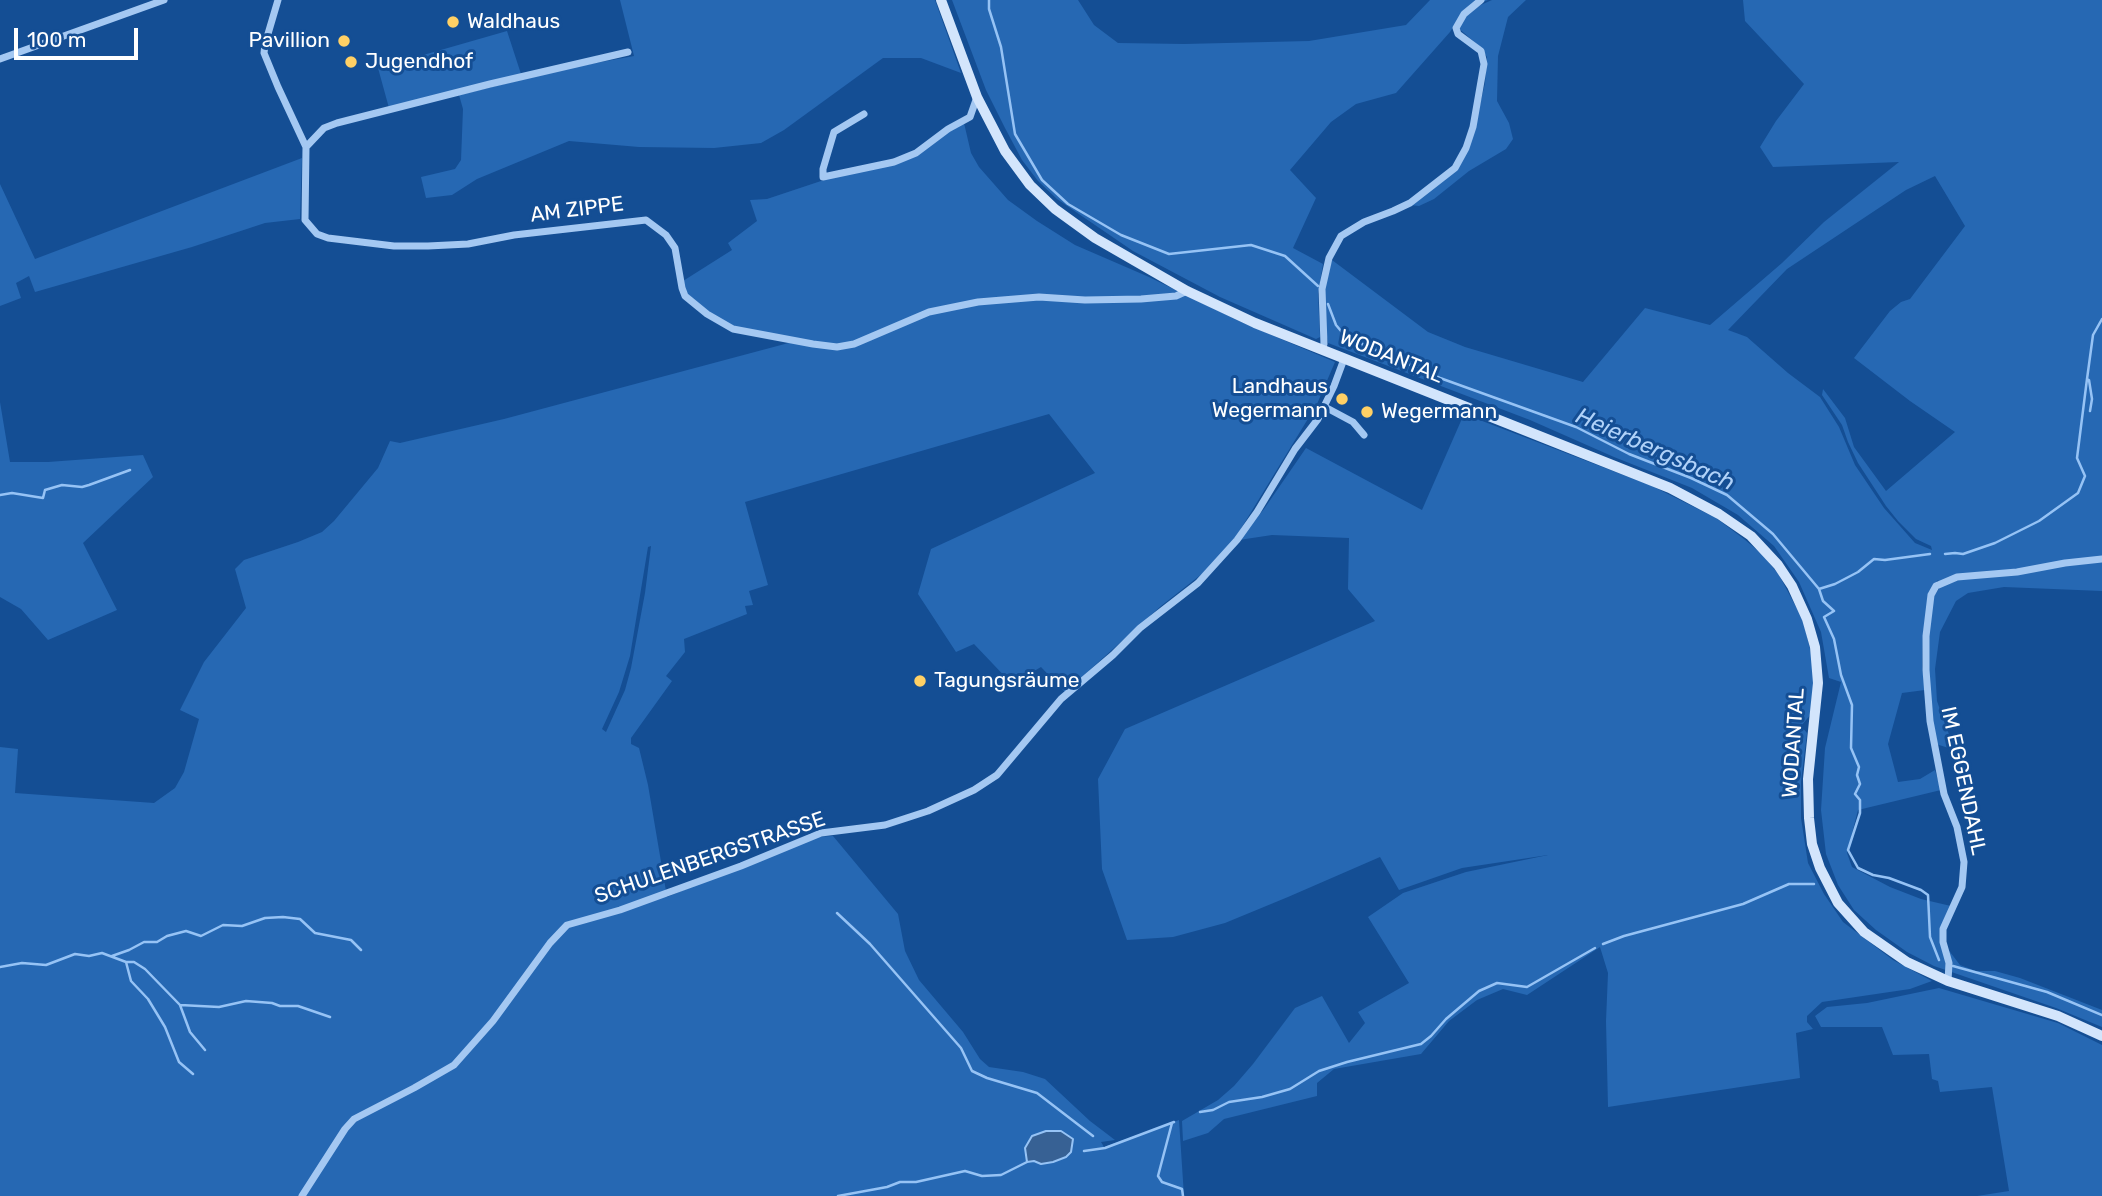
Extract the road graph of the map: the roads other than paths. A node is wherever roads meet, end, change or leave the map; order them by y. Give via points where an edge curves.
1 (164, 0) edge
2 (278, 0) edge
3 (941, 0) edge
4 (1481, 0) edge
5 (628, 52) dead end
6 (0, 59) edge
7 (977, 97) junction
8 (864, 114) dead end
9 (306, 147) junction
10 (1187, 291) junction
11 (1322, 350) junction
12 (1344, 359) junction
13 (1325, 407) junction
14 (1364, 435) dead end
15 (2102, 559) edge
16 (1948, 981) junction
17 (2102, 1036) edge
18 (302, 1196) edge

1 - 6 street
2 - 9 street, AM ZIPPE via 264,53
3 - 7 main road, WODANTAL
4 - 11 street via 1456,28 1480,51 1484,64 1465,148 1455,168 1410,203 1341,236 1329,258 1322,289
5 - 9 street via 337,123 324,128
7 - 8 street via 970,117 916,153 823,177 834,132
7 - 10 main road, WODANTAL via 1015,166 1055,209 1095,238
9 - 10 street, AM ZIPPE via 304,214 317,234 355,242 428,246 646,220 675,248 682,288 691,303 733,329 813,344 854,344 929,312 978,302 1039,297 1141,299
10 - 11 main road, WODANTAL
11 - 12 main road, WODANTAL
12 - 13 street, SCHULENBERGSTRASSE
12 - 16 main road, WODANTAL via 1670,488 1727,519 1766,551 1797,596 1815,647 1818,683 1808,779 1809,818 1825,881 1871,938
13 - 14 street via 1353,422
13 - 18 street, SCHULENBERGSTRASSE via 1257,512 1214,567 1062,699 997,775 928,811 885,825 821,833 620,911 567,925 454,1065 354,1119
15 - 16 street, IM EGGENDAHL via 1956,577 1936,586 1931,595 1926,636 1930,721 1964,863 1962,887 1943,929
16 - 17 main road, WODANTAL via 2058,1016

